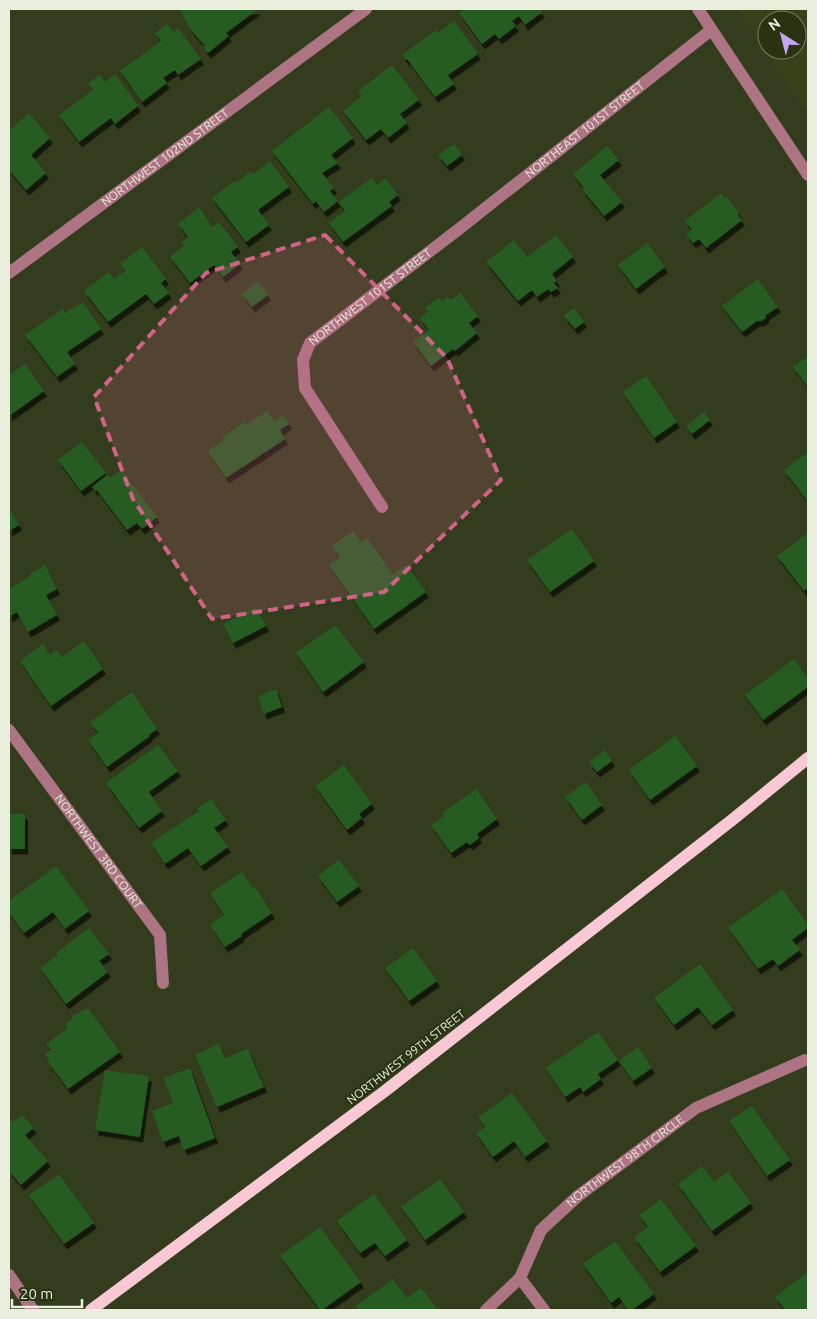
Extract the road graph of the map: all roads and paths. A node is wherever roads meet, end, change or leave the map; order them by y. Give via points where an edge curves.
1 (366, 9) edge
2 (698, 9) edge
3 (712, 30) junction
4 (808, 175) edge
5 (459, 229) joint
6 (9, 273) edge
7 (382, 507) dead end
8 (9, 730) edge
9 (808, 758) edge
10 (163, 984) dead end
11 (805, 1060) dead end
12 (9, 1274) edge
13 (520, 1278) junction
14 (33, 1310) edge
15 (91, 1310) edge
16 (486, 1310) edge
17 (544, 1310) edge

1 - 6 street, NORTHWEST 102ND STREET
2 - 3 street
3 - 4 street
3 - 5 street, NORTHEAST 101ST STREET
5 - 7 street, NORTHWEST 101ST STREET via 310,343 303,360 305,388
8 - 10 street, NORTHWEST 3RD COURT via 160,935
9 - 15 main road, NORTHWEST 99TH STREET via 385,1091
11 - 13 street, NORTHWEST 98TH CIRCLE via 696,1108 578,1196 541,1230
12 - 14 street
13 - 16 street, NORTHWEST 98TH CIRCLE
13 - 17 street

